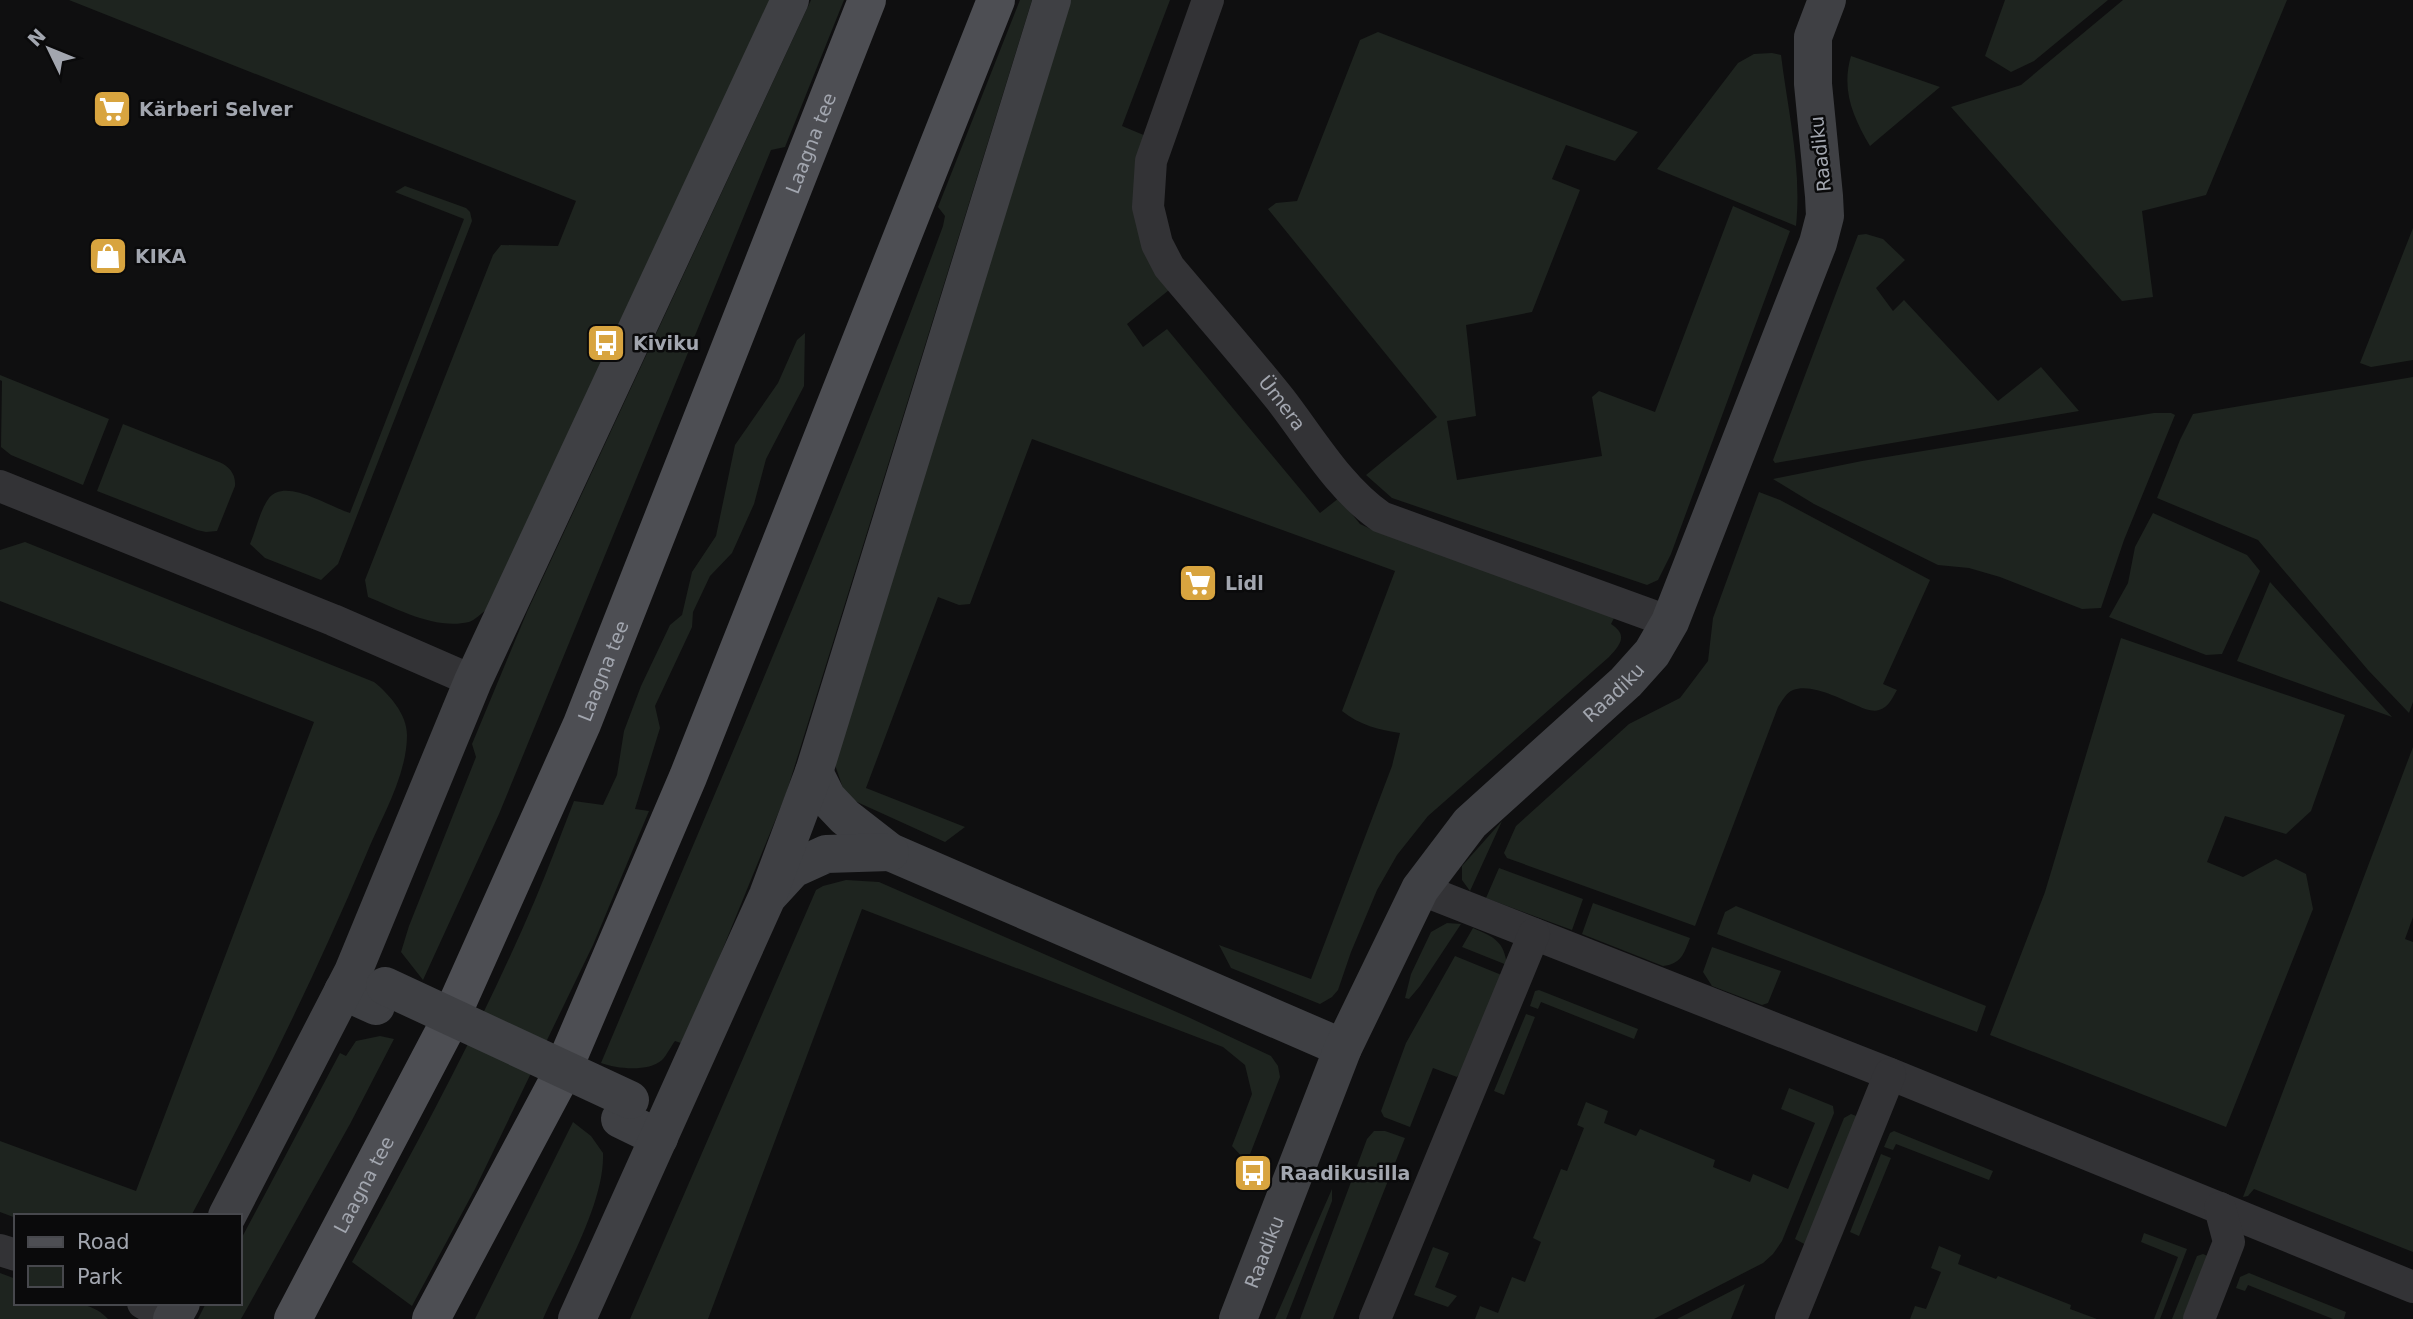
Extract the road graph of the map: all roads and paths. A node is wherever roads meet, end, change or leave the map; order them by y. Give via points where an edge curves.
1 (790, 0) edge
2 (867, 0) edge
3 (996, 0) edge
4 (1052, 0) edge
5 (1208, 0) edge
6 (1827, 0) edge
7 (0, 486) edge
8 (1670, 622) junction
9 (473, 681) junction
10 (814, 772) junction
11 (890, 852) junction
12 (1420, 889) junction
13 (768, 895) junction
14 (1534, 934) junction
15 (364, 989) junction
16 (1343, 1048) junction
17 (1890, 1074) junction
18 (663, 1128) junction
19 (2220, 1208) junction
20 (228, 1214) edge
21 (2413, 1287) edge
22 (147, 1305) edge
23 (172, 1319) edge
24 (293, 1319) edge
25 (431, 1319) edge
26 (577, 1319) edge
27 (1238, 1319) edge
28 (1375, 1319) edge
29 (1791, 1319) edge
30 (2199, 1319) edge

1 - 9 street
2 - 24 main road, Laagna tee via 582,724 447,1026
3 - 25 main road via 688,777 565,1066
4 - 10 street
5 - 8 street, Ümera via 1151,161 1148,207 1157,244 1169,267 1364,505 1381,517
6 - 8 street, Raadiku via 1813,37 1825,216
7 - 9 street
8 - 12 street, Raadiku via 1652,653 1626,682 1470,823
9 - 15 street
10 - 11 street via 845,817
10 - 13 street
11 - 13 street via 826,854 793,869
11 - 16 street
12 - 14 street
12 - 16 street, Raadiku
13 - 18 street
14 - 17 street
14 - 28 street
15 - 18 street, bridge
15 - 20 street
16 - 27 street, Raadiku
17 - 19 street
17 - 29 street
18 - 26 street
19 - 21 street
19 - 30 street via 2230,1242
22 - 23 street

